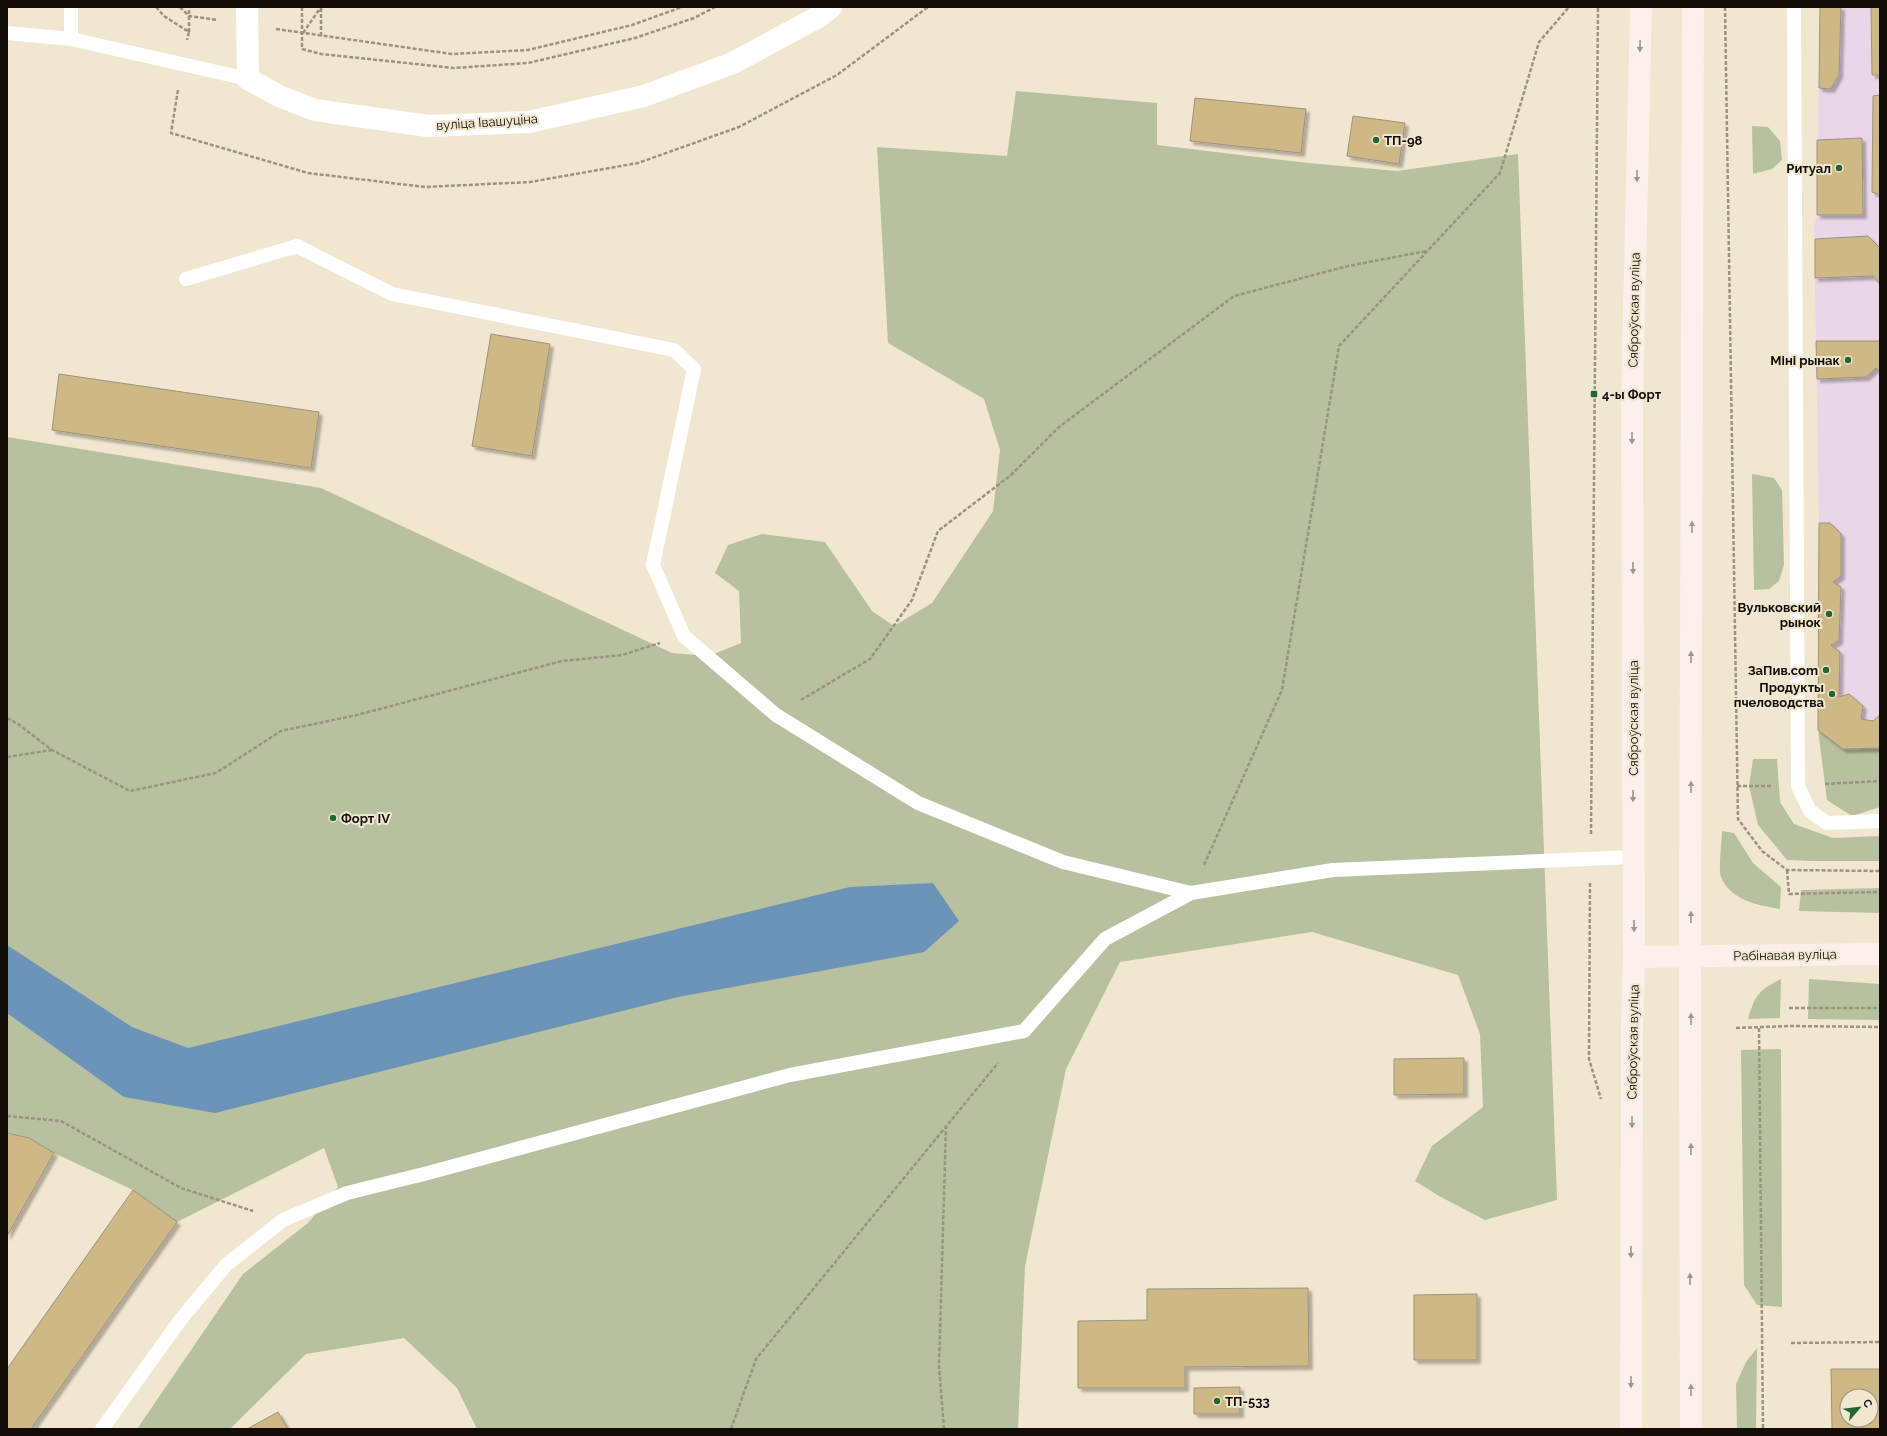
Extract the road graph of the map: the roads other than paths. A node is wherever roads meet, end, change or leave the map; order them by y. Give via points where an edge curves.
1 (71, 7) edge
2 (247, 7) edge
3 (831, 7) edge
4 (1640, 7) edge
5 (1693, 7) edge
6 (1794, 7) edge
7 (7, 33) edge
8 (71, 39) junction
9 (248, 79) junction
10 (186, 279) dead end
11 (1880, 821) edge
12 (1633, 857) junction
13 (1191, 893) junction
14 (1880, 954) edge
15 (1690, 956) junction
16 (1634, 958) junction
17 (102, 1429) edge
18 (1631, 1429) edge
19 (1691, 1429) edge

1 - 8 lane
2 - 9 street
3 - 9 street, вуліца Івашуціна via 820,16 733,63 644,96 529,122 428,126 316,110 279,96
4 -> 12 main road, Сяброўская вуліца via 1632,399
15 -> 5 main road
6 - 11 lane via 1798,786 1810,811 1827,822
7 - 8 lane
8 - 9 lane
10 - 13 lane via 297,246 392,294 674,350 694,369 653,565 684,636 776,715 918,803 1063,862
12 - 13 lane via 1333,870
12 -> 16 main road, Сяброўская вуліца
13 - 17 lane via 1105,939 1024,1031 790,1075 347,1193 283,1220 226,1265 181,1319
14 - 15 main road, Рабінавая вуліца
15 - 16 main road, Рабінавая вуліца
19 -> 15 main road
16 -> 18 main road, Сяброўская вуліца

